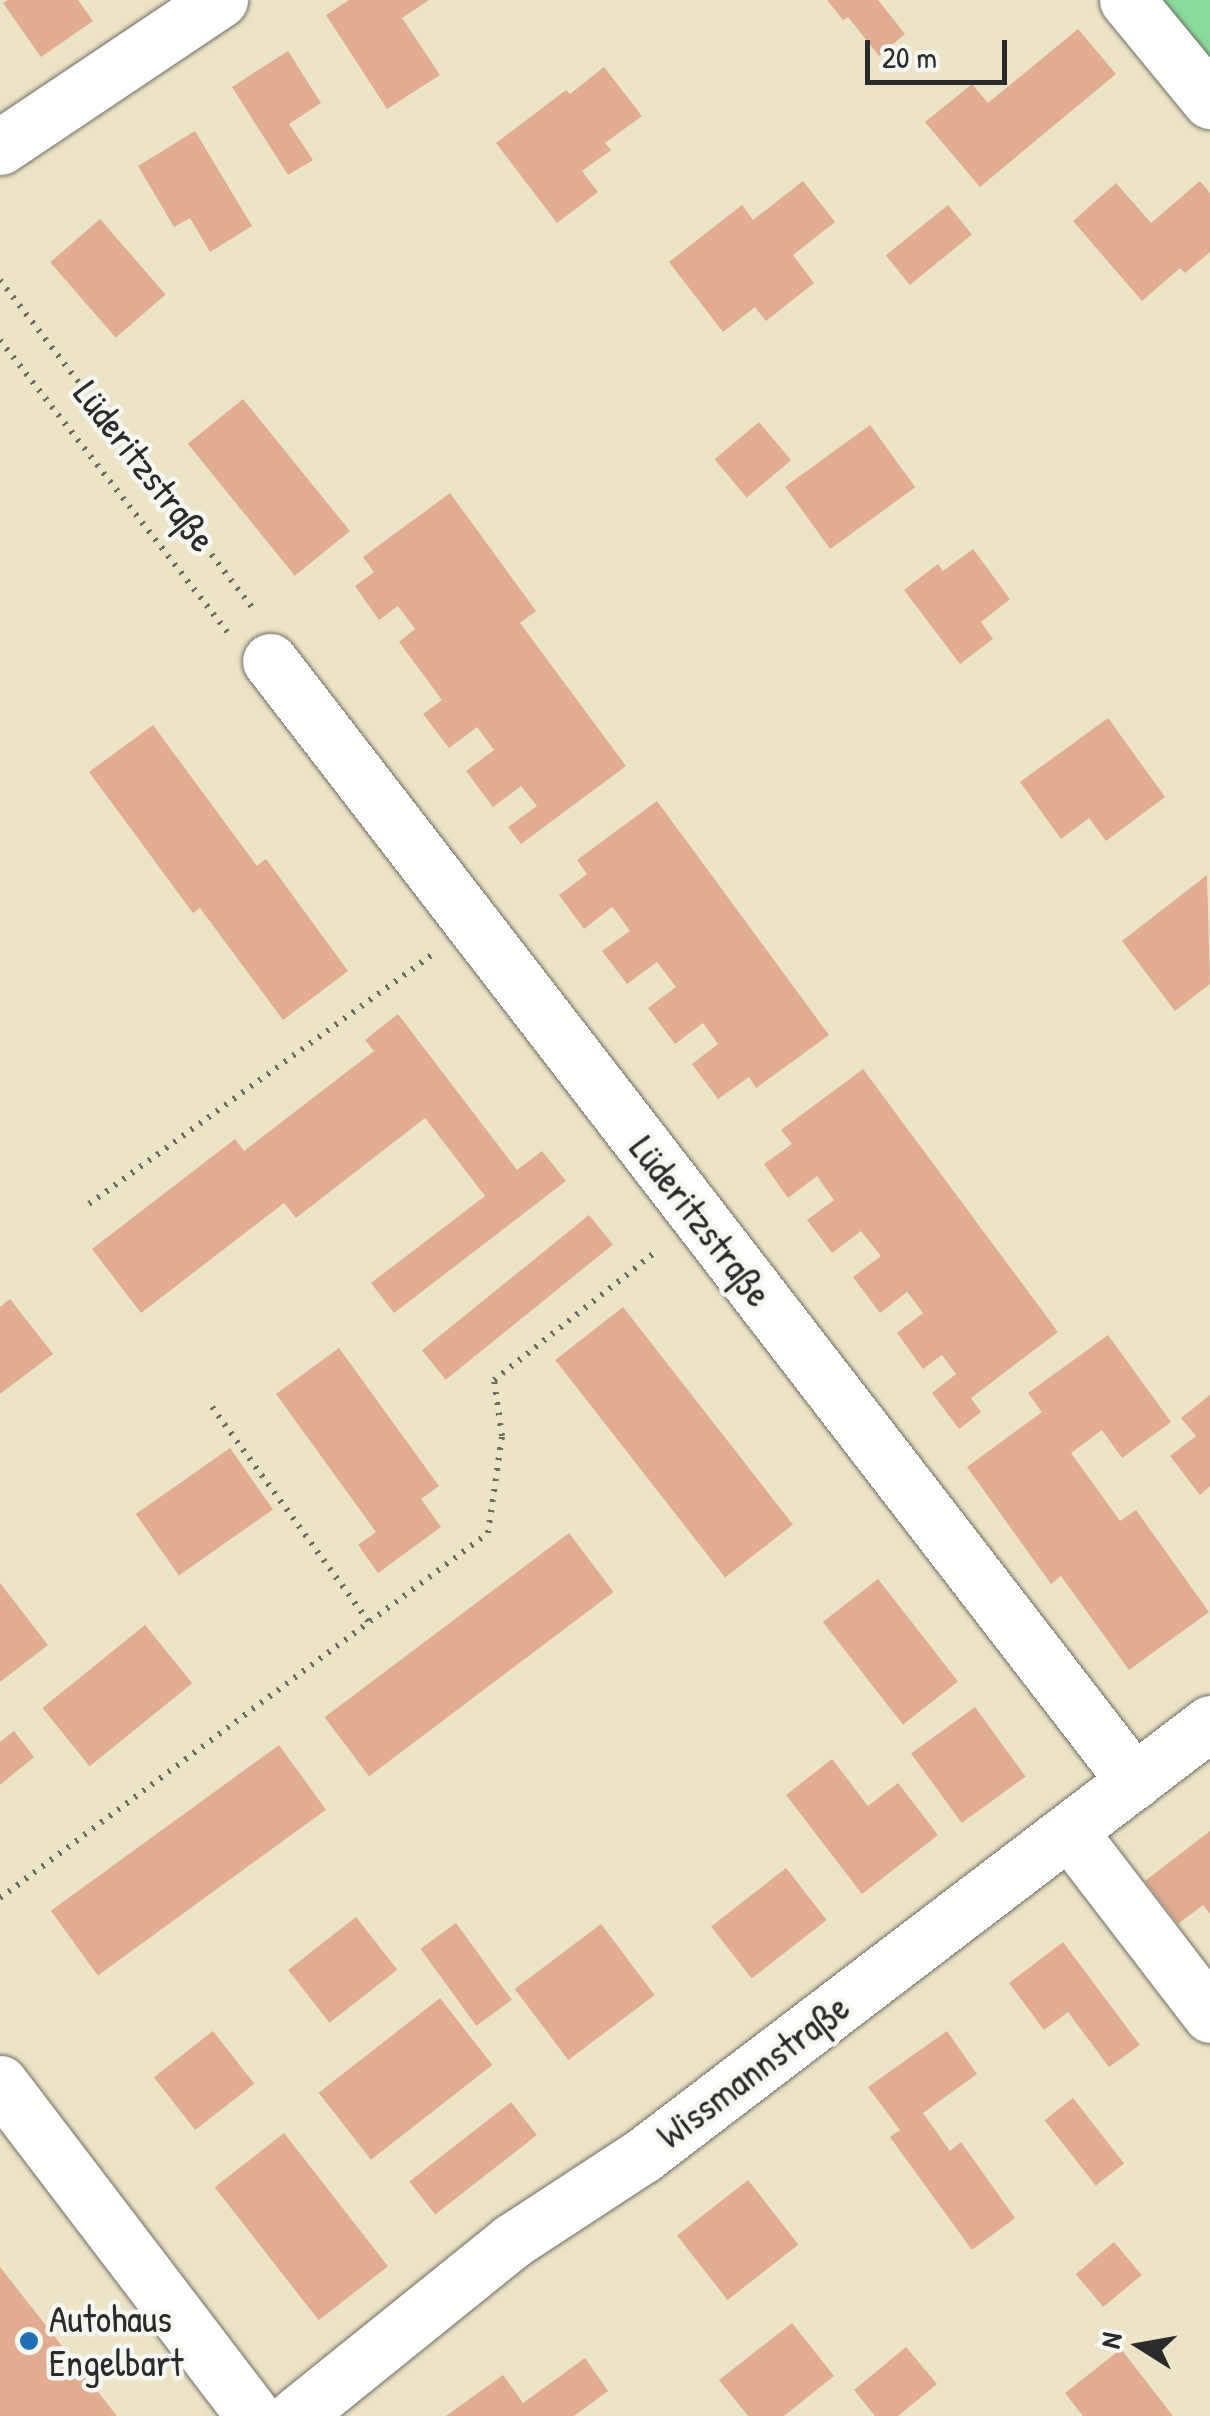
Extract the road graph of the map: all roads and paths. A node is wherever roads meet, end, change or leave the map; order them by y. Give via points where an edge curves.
1 (220, 0) edge
2 (1127, 0) edge
3 (1210, 102) edge
4 (0, 147) edge
5 (0, 280) edge
6 (0, 340) edge
7 (270, 661) junction
8 (472, 924) junction
9 (89, 1204) dead end
10 (698, 1217) junction
11 (212, 1407) dead end
12 (368, 1621) junction
13 (1210, 1723) edge
14 (1134, 1781) junction
15 (1069, 1831) junction
16 (0, 1898) edge
17 (1210, 2015) edge
18 (0, 2083) edge
19 (254, 2416) edge
20 (295, 2416) edge

1 - 4 street
2 - 3 street
5 - 7 path, Lüderitzstraße via 255,607
6 - 7 path, Lüderitzstraße via 224,630
7 - 8 street, Lüderitzstraße
8 - 9 path
8 - 10 street, Lüderitzstraße
10 - 12 path via 494,1380 502,1436 488,1532
10 - 14 street, Lüderitzstraße
11 - 12 path
12 - 16 path
13 - 14 street, Wissmannstraße
14 - 15 street, Wissmannstraße
15 - 17 street
15 - 20 street, Wissmannstraße via 642,2156 512,2240
18 - 19 street

